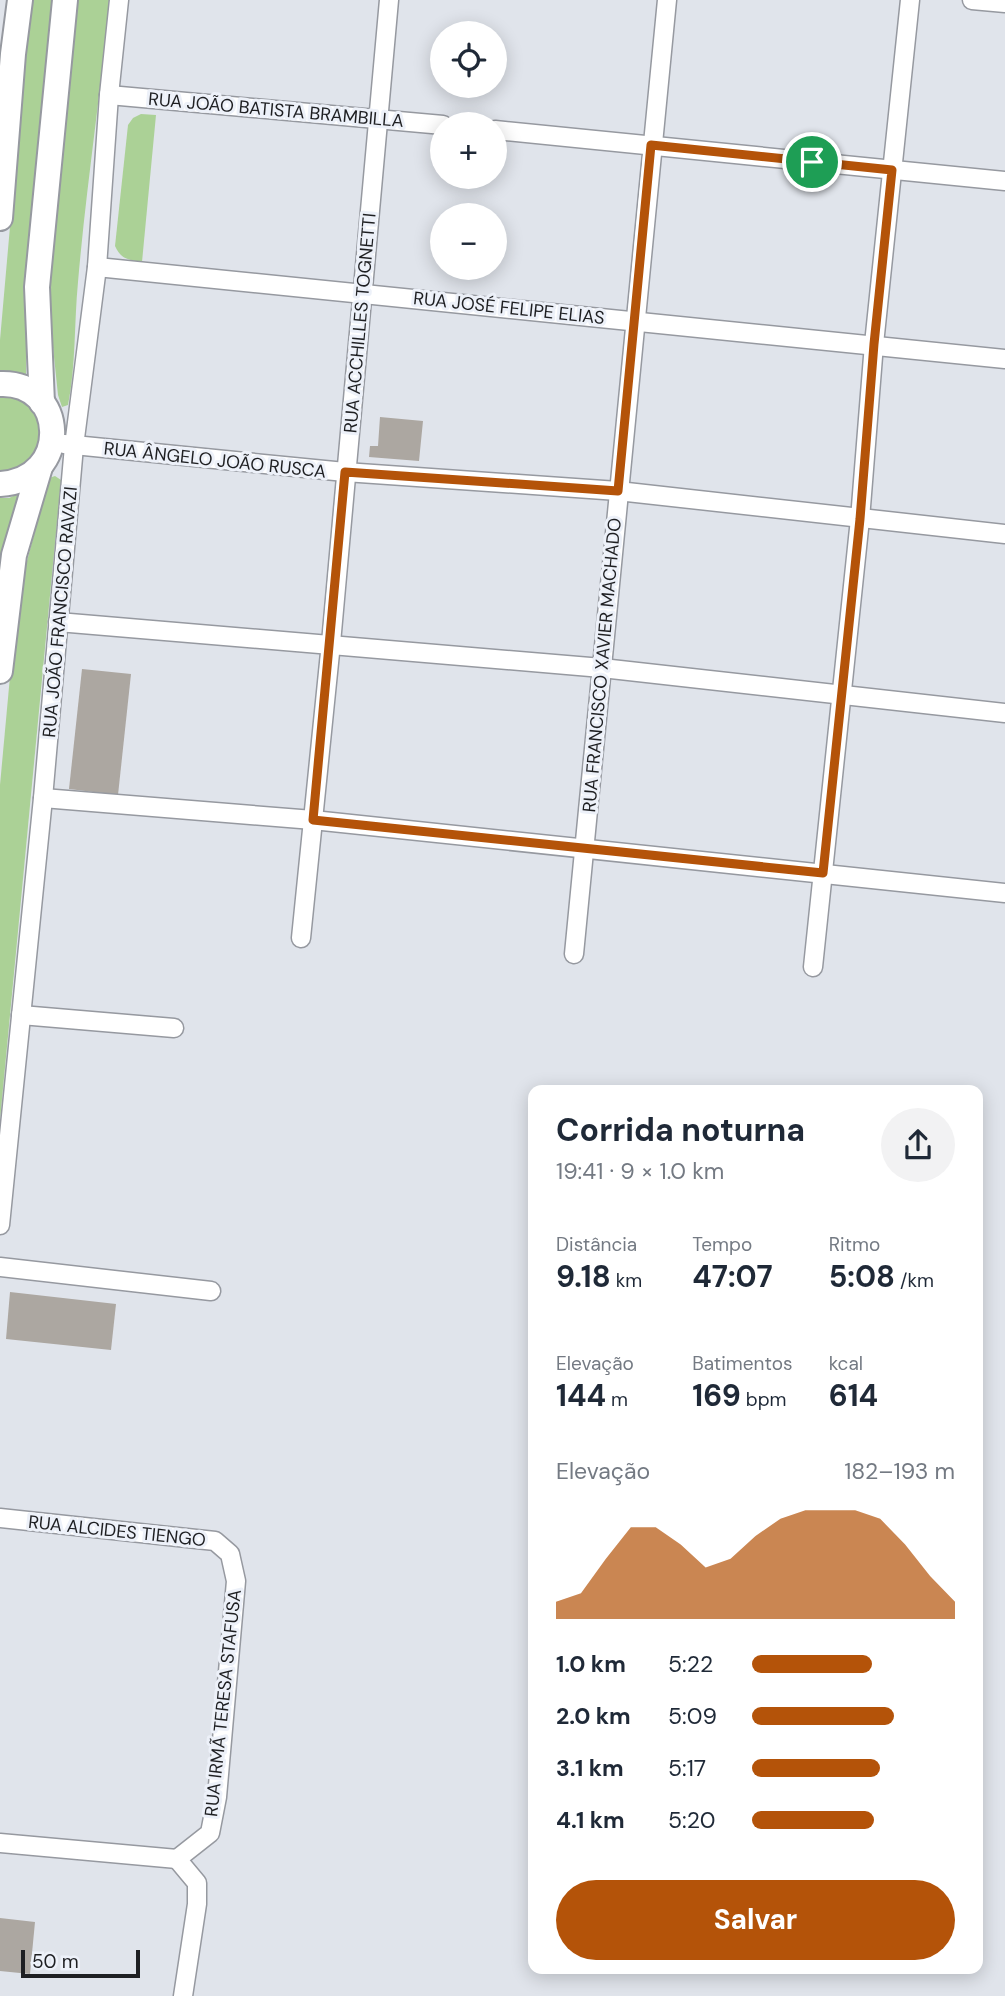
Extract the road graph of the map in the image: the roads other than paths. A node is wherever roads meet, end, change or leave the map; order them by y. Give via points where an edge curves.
1 (20, 0) edge
2 (65, 0) edge
3 (119, 0) edge
4 (389, 0) edge
5 (667, 0) edge
6 (910, 0) edge
7 (972, 0) edge
8 (1005, 3) edge
9 (109, 95) junction
10 (378, 119) junction
11 (430, 124) edge
12 (507, 131) edge
13 (651, 145) junction
14 (892, 170) junction
15 (1005, 181) edge
16 (0, 218) edge
17 (97, 267) junction
18 (364, 294) junction
19 (635, 321) junction
20 (874, 344) junction
21 (1005, 359) edge
22 (0, 384) edge
23 (42, 403) junction
24 (63, 443) junction
25 (40, 467) junction
26 (345, 472) junction
27 (0, 484) edge
28 (618, 491) junction
29 (860, 519) junction
30 (1005, 534) edge
31 (58, 622) junction
32 (331, 643) junction
33 (603, 668) junction
34 (0, 671) edge
35 (842, 696) junction
36 (1005, 713) edge
37 (43, 798) junction
38 (313, 820) junction
39 (585, 849) junction
40 (823, 873) junction
41 (1005, 893) edge
42 (300, 938) dead end
43 (574, 954) dead end
44 (813, 967) dead end
45 (20, 1015) junction
46 (174, 1028) dead end
47 (0, 1225) edge
48 (0, 1267) edge
49 (211, 1291) dead end
50 (0, 1518) edge
51 (230, 1554) joint
52 (0, 1843) edge
53 (177, 1859) junction
54 (183, 1996) edge

1 - 16 main road
2 - 23 main road via 37,288
3 - 9 street, RUA JOÃO FRANCISCO RAVAZI
4 - 10 street, RUA ACCHILLES TOGNETTI
5 - 13 street, RUA FRANCISCO XAVIER MACHADO
6 - 14 street
7 - 8 street
9 - 10 street, RUA JOÃO BATISTA BRAMBILLA
9 - 17 street, RUA JOÃO FRANCISCO RAVAZI
10 - 11 street, RUA JOÃO BATISTA BRAMBILLA
10 - 18 street, RUA ACCHILLES TOGNETTI
12 - 13 street
13 - 14 street
13 - 19 street, RUA FRANCISCO XAVIER MACHADO
14 - 15 street
14 - 20 street
17 - 18 street, RUA JOSÉ FELIPE ELIAS
17 - 24 street, RUA JOÃO FRANCISCO RAVAZI
18 - 19 street, RUA JOSÉ FELIPE ELIAS
18 - 26 street, RUA ACCHILLES TOGNETTI
19 - 20 street, RUA JOSÉ FELIPE ELIAS
19 - 28 street, RUA FRANCISCO XAVIER MACHADO
20 - 21 street, RUA JOSÉ FELIPE ELIAS
20 - 29 street
22 - 23 main road via 19,386
23 - 24 main road
24 - 25 main road
24 - 26 street, RUA ÂNGELO JOÃO RUSCA
24 - 31 street, RUA JOÃO FRANCISCO RAVAZI
25 - 27 main road via 28,477
25 - 34 main road via 14,555
26 - 28 street, RUA ÂNGELO JOÃO RUSCA
26 - 32 street, RUA ACCHILLES TOGNETTI
28 - 29 street, RUA ÂNGELO JOÃO RUSCA
28 - 33 street, RUA FRANCISCO XAVIER MACHADO
29 - 30 street, RUA ÂNGELO JOÃO RUSCA
29 - 35 street
31 - 32 street
31 - 37 street, RUA JOÃO FRANCISCO RAVAZI
32 - 33 street
32 - 38 street, RUA ACCHILLES TOGNETTI
33 - 35 street
33 - 39 street, RUA FRANCISCO XAVIER MACHADO
35 - 36 street
35 - 40 street
37 - 38 street
37 - 45 street, RUA JOÃO FRANCISCO RAVAZI
38 - 39 street
38 - 42 street, RUA ACCHILLES TOGNETTI
39 - 40 street
39 - 43 street, RUA FRANCISCO XAVIER MACHADO
40 - 41 street
40 - 44 street
45 - 46 street
45 - 47 street, RUA JOÃO FRANCISCO RAVAZI
48 - 49 street
50 - 51 street, RUA ALCIDES TIENGO via 215,1541
51 - 53 street, RUA IRMÃ TERESA STAFUSA via 236,1581 217,1797 210,1833
52 - 53 street
53 - 54 street via 197,1884

